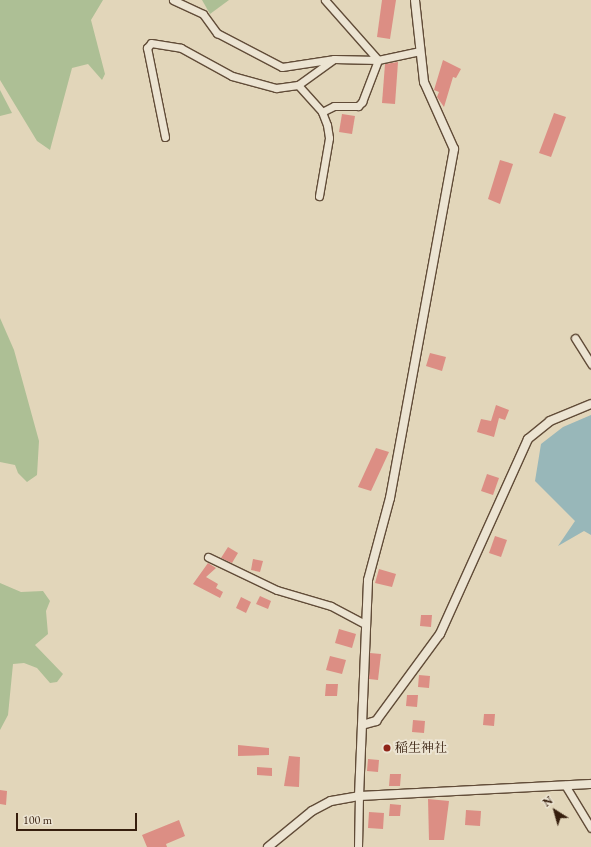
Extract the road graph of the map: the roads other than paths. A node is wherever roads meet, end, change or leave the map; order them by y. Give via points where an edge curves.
1 (173, 0) edge
2 (325, 0) edge
3 (415, 0) edge
4 (420, 51) junction
5 (334, 58) junction
6 (378, 60) junction
7 (298, 85) junction
8 (322, 112) junction
9 (165, 137) dead end
10 (319, 196) dead end
11 (575, 338) dead end
12 (591, 364) edge
13 (591, 404) edge
14 (208, 557) dead end
15 (363, 623) junction
16 (362, 725) junction
17 (591, 784) edge
18 (565, 785) junction
19 (359, 796) junction
20 (591, 828) edge
21 (268, 847) edge
22 (358, 847) edge

1 - 5 street via 203,14 217,33 282,67
2 - 6 street
3 - 4 street
4 - 6 street
4 - 15 street via 424,82 454,149 395,470 368,580
5 - 6 street
5 - 7 street
6 - 8 street via 362,102 358,106 334,106
7 - 8 street
7 - 9 street via 276,88 251,83 213,68 181,48 151,43 147,48
8 - 10 street via 329,138
11 - 12 street
13 - 16 street via 550,420 528,439 440,634 376,721
14 - 15 street via 277,590 331,606
15 - 16 street
16 - 19 street
17 - 18 street
18 - 19 street
18 - 20 street
19 - 21 street via 330,801 312,811
19 - 22 street

